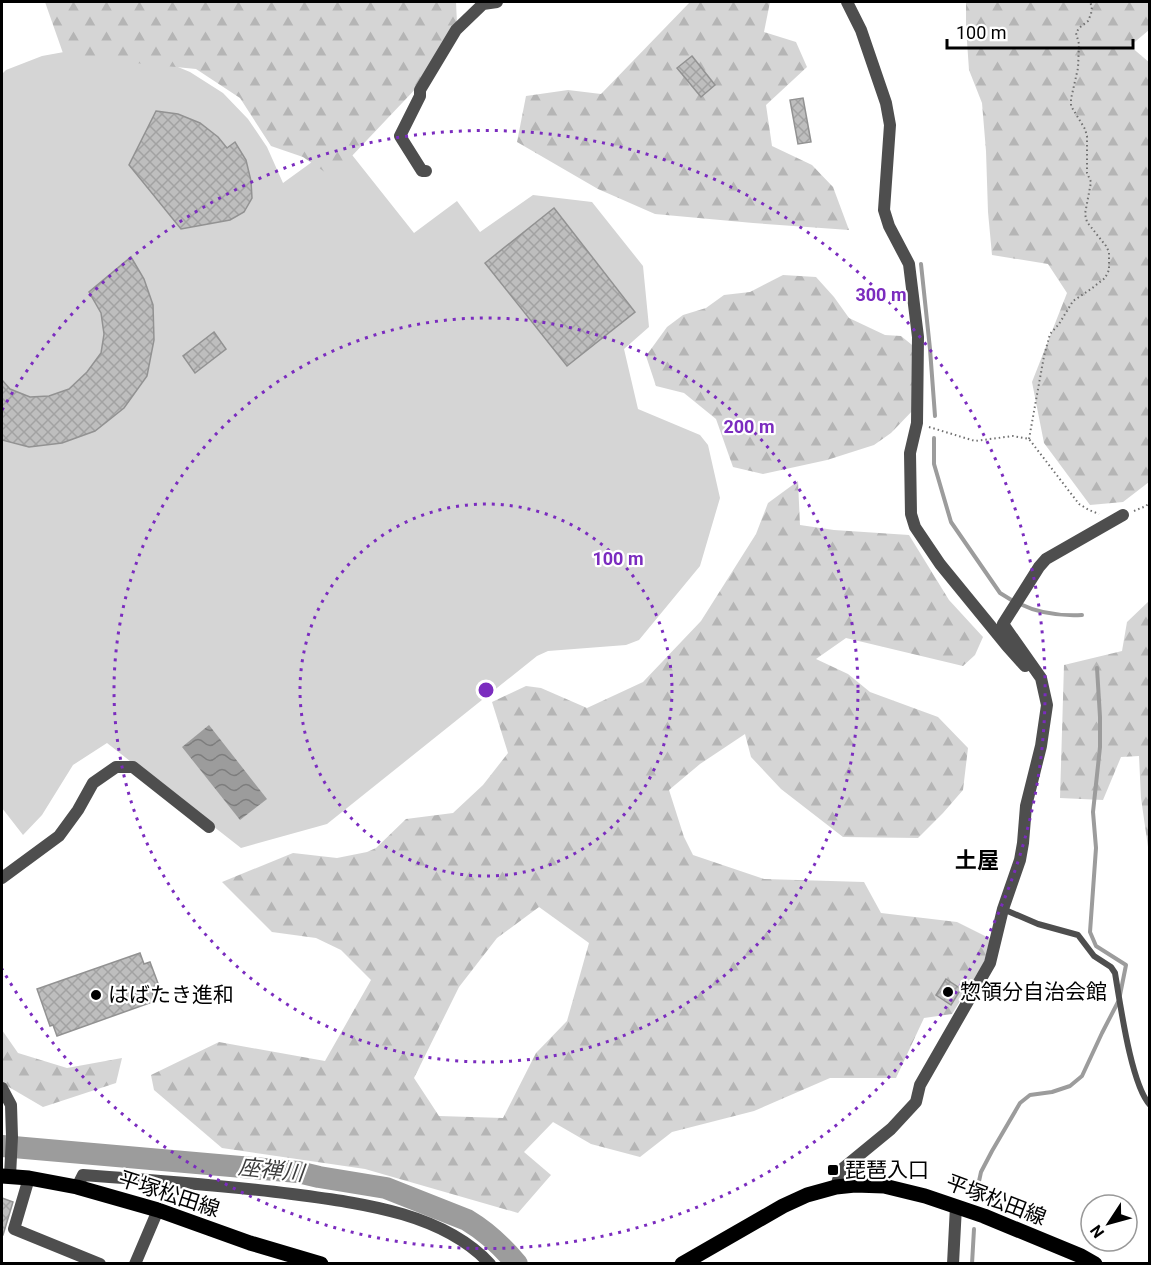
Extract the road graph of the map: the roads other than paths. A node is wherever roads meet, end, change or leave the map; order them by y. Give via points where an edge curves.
1 (497, 2) edge
2 (847, 2) edge
3 (426, 171) dead end
4 (1123, 515) road end
5 (1045, 695) junction
6 (209, 827) dead end
7 (2, 878) edge
8 (1003, 909) junction
9 (2, 1089) edge
10 (1149, 1105) edge
11 (6, 1176) edge
12 (28, 1178) junction
13 (77, 1187) junction
14 (836, 1187) junction
15 (956, 1206) junction
16 (158, 1210) junction
17 (690, 1262) edge
18 (100, 1263) edge
19 (135, 1263) edge
20 (321, 1263) edge
21 (490, 1263) edge
22 (953, 1263) edge
23 (1095, 1263) edge

1 - 3 street via 483,4 456,30 420,90 400,136 422,171
2 - 5 street via 886,103 890,125 884,210 909,264 918,337 917,423 910,453 911,514 915,527 940,564
4 - 5 street via 1046,559 1003,624 1041,678
5 - 8 street via 1041,746 1026,806 1020,860
6 - 7 street via 133,767 116,767 93,783 59,836
8 - 10 lane via 1078,935 1094,956 1111,967 1133,1066
8 - 14 street via 990,963 920,1085 916,1102 891,1129 841,1170
9 - 11 street via 11,1105 12,1137
11 - 12 main road, 平塚松田線
12 - 13 main road, 平塚松田線
12 - 18 street via 14,1229
13 - 16 main road, 平塚松田線
13 - 21 street via 83,1175 238,1187 389,1210 464,1241
14 - 15 main road, 平塚松田線 via 884,1186
14 - 17 main road, 平塚松田線 via 783,1206
15 - 22 street
15 - 23 main road, 平塚松田線
16 - 19 street
16 - 20 main road, 平塚松田線

